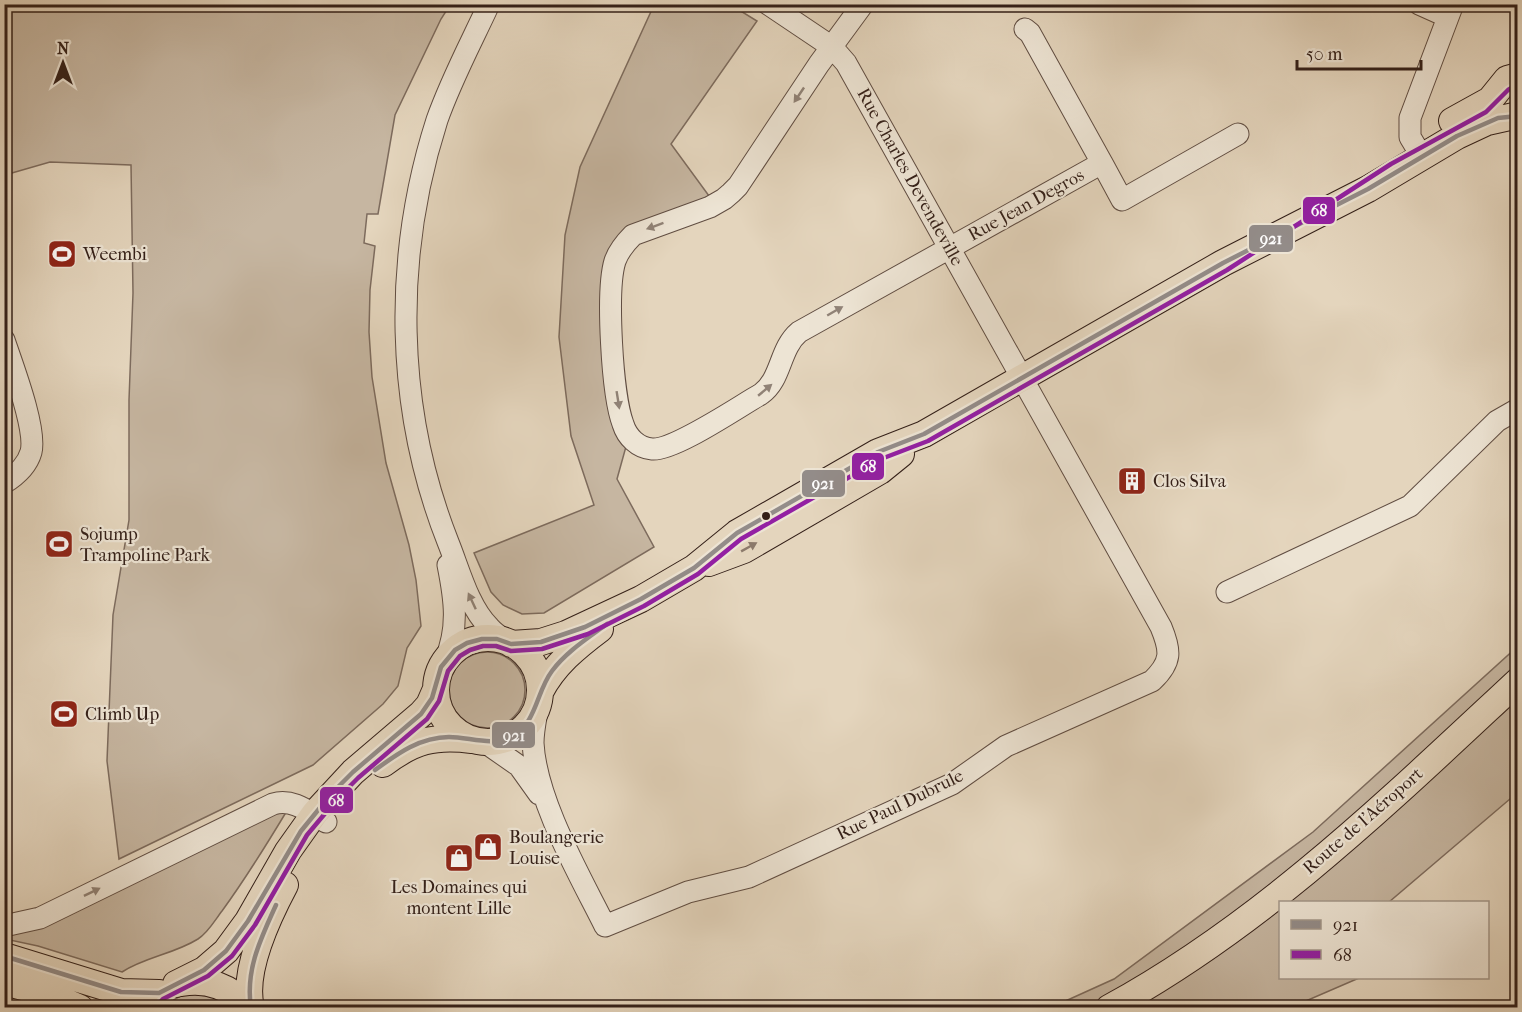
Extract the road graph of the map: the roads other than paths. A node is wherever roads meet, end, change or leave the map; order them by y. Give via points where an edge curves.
1 (768, 4) edge
2 (863, 4) edge
3 (1419, 4) edge
4 (489, 6) edge
5 (1450, 11) edge
6 (1025, 29) dead end
7 (832, 47) junction
8 (1512, 79) edge
9 (1516, 116) edge
10 (1238, 134) dead end
11 (1418, 150) junction
12 (1102, 163) junction
13 (950, 247) junction
14 (4, 340) edge
15 (1021, 378) junction
16 (1518, 409) edge
17 (4, 483) edge
18 (439, 518) junction
19 (1227, 592) dead end
20 (641, 599) junction
21 (511, 644) junction
22 (445, 661) junction
23 (1518, 681) edge
24 (436, 689) junction
25 (539, 699) junction
26 (479, 741) junction
27 (550, 811) junction
28 (320, 819) junction
29 (4, 926) edge
30 (4, 956) edge
31 (4, 982) edge
32 (160, 995) edge
33 (80, 1008) edge
34 (249, 1008) edge
35 (1109, 1008) edge

1 - 7 street, Rue Charles Devendeville
2 - 7 street, Rue Jean Degros
3 - 5 street
4 - 18 street via 460,62 433,135 417,194 407,273 406,337 411,395 419,446
5 - 11 street via 1410,118 1408,131
6 - 12 street, Rue Jean Degros
7 - 13 street, Rue Charles Devendeville via 846,63
7 -> 13 street, Rue Jean Degros via 731,193 710,207 633,235 616,257 612,329 618,403 628,434 639,446 664,449 741,406 772,384 788,345 799,332
8 - 9 main road via 1497,96 1500,107
8 - 11 main road via 1490,100
9 - 11 main road via 1498,118
10 - 12 street, Rue Jean Degros via 1122,200
11 - 15 main road via 1300,213 1223,263
12 - 13 street, Rue Jean Degros
13 - 15 street, Rue Charles Devendeville
14 - 17 street via 32,445 22,469
15 - 20 main road via 924,434 878,452 737,533 694,568
15 - 27 street, Rue Paul Dubrule via 1165,637 1169,650 1163,671 1152,681 1006,746 952,784 749,877 688,892 605,926
16 - 19 street via 1497,421 1410,506
21 -> 18 street via 496,634 472,603
18 - 22 street via 455,613 454,636
20 - 21 main road via 566,634 541,642
20 - 25 main road via 560,662 552,670
21 - 22 main road via 496,639 475,640 461,646
21 - 25 main road via 532,663 538,677
22 - 24 main road
23 - 35 main road, Route de l'Aéroport via 1358,829 1294,881 1187,961
24 - 26 main road via 437,704 447,723 458,733
24 - 28 main road via 421,714 353,772
25 - 26 main road via 531,720 515,735 501,741
25 - 27 street, Rue Paul Dubrule via 534,755
26 - 27 street, Rue Paul Dubrule via 519,766
26 - 28 main road via 440,738 404,749
29 -> 28 street via 40,918 273,804 292,803
28 - 32 main road via 288,850 238,936 212,964
28 - 34 main road via 265,930 250,977
30 - 32 main road via 122,992
31 - 33 main road
32 - 34 main road via 201,981 233,993

